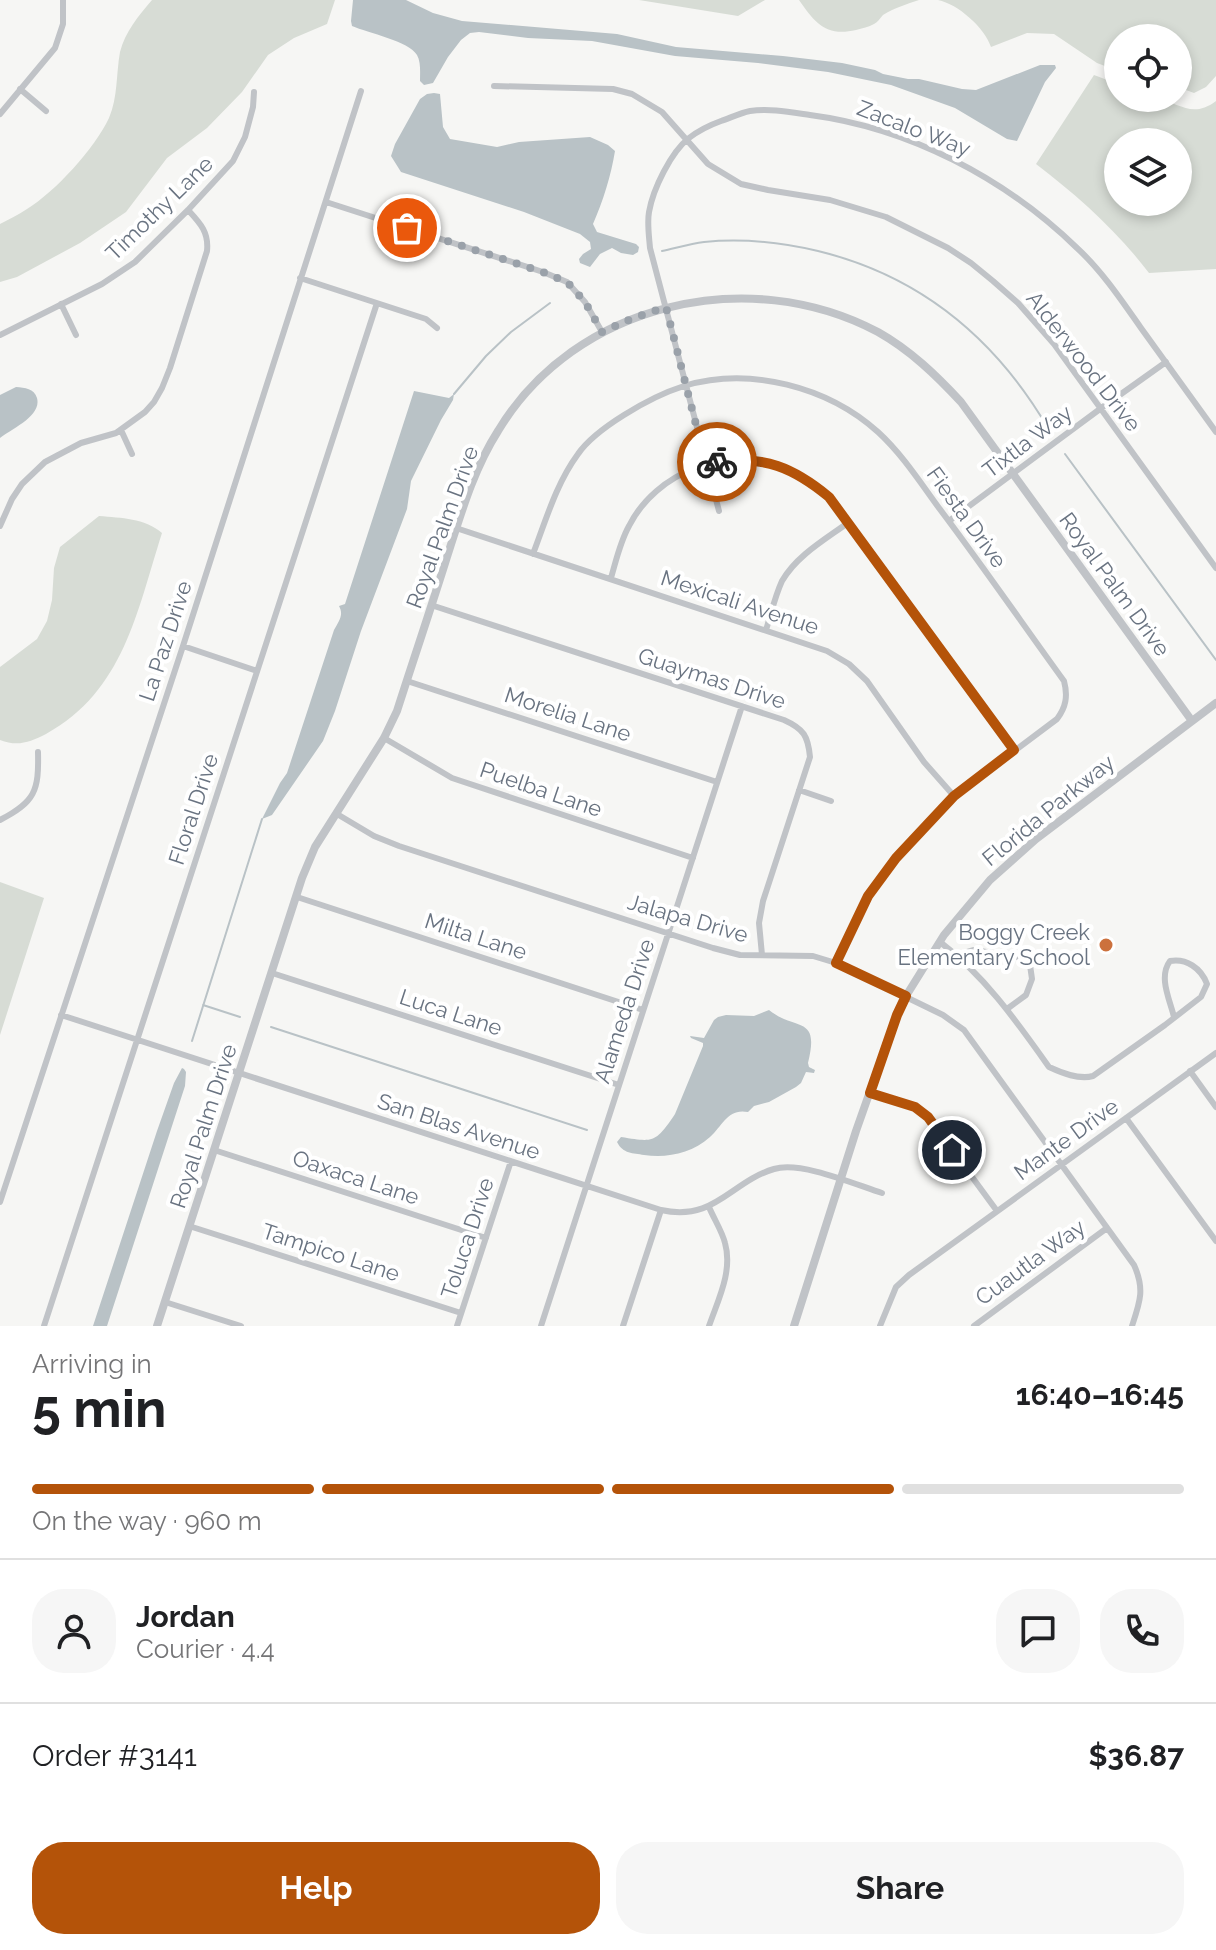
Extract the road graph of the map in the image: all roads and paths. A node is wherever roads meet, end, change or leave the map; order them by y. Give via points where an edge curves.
1 (63, 0) edge
2 (494, 86) dead end
3 (20, 89) junction
4 (361, 91) dead end
5 (254, 92) dead end
6 (46, 111) dead end
7 (0, 114) edge
8 (687, 139) junction
9 (326, 202) junction
10 (188, 210) junction
11 (300, 278) junction
12 (377, 303) junction
13 (61, 304) junction
14 (666, 307) junction
15 (437, 328) dead end
16 (602, 332) junction
17 (0, 335) edge
18 (76, 335) dead end
19 (1166, 362) junction
20 (686, 385) junction
21 (1100, 409) junction
22 (121, 430) junction
23 (1216, 432) edge
24 (132, 454) dead end
25 (706, 464) junction
26 (1012, 473) junction
27 (719, 511) dead end
28 (949, 521) junction
29 (849, 522) junction
30 (0, 526) edge
31 (456, 528) junction
32 (533, 554) junction
33 (1216, 568) edge
34 (611, 578) junction
35 (431, 605) junction
36 (766, 630) junction
37 (183, 646) junction
38 (257, 671) junction
39 (407, 681) junction
40 (1216, 703) edge
41 (742, 706) junction
42 (1192, 721) junction
43 (384, 738) junction
44 (1014, 750) junction
45 (38, 752) dead end
46 (717, 782) junction
47 (799, 790) junction
48 (954, 796) junction
49 (831, 801) dead end
50 (337, 814) junction
51 (0, 820) edge
52 (693, 858) junction
53 (297, 897) junction
54 (668, 933) junction
55 (940, 942) junction
56 (762, 955) junction
57 (957, 955) junction
58 (836, 963) junction
59 (272, 973) junction
60 (906, 996) junction
61 (1007, 1009) junction
62 (643, 1010) junction
63 (61, 1015) junction
64 (1174, 1017) junction
65 (137, 1039) junction
66 (1216, 1053) edge
67 (1190, 1071) junction
68 (239, 1073) junction
69 (619, 1085) junction
70 (870, 1093) junction
71 (1216, 1107) edge
72 (1126, 1118) junction
73 (214, 1150) junction
74 (511, 1161) junction
75 (1061, 1164) junction
76 (841, 1180) junction
77 (586, 1186) junction
78 (882, 1193) dead end
79 (0, 1202) edge
80 (709, 1207) junction
81 (661, 1210) junction
82 (997, 1211) junction
83 (189, 1226) junction
84 (1107, 1228) junction
85 (486, 1238) junction
86 (1216, 1241) edge
87 (165, 1302) junction
88 (461, 1313) junction
89 (44, 1326) edge
90 (157, 1326) edge
91 (241, 1326) edge
92 (457, 1326) edge
93 (541, 1326) edge
94 (623, 1326) edge
95 (709, 1326) edge
96 (794, 1326) edge
97 (880, 1326) edge
98 (974, 1326) edge
99 (1132, 1326) edge

1 - 3 street via 55,48
2 - 8 street, Alderwood Drive via 632,94 662,112
3 - 6 street
3 - 7 street
4 - 9 street, La Paz Drive
5 - 10 street, Timothy Lane via 239,151
8 - 14 street, Zacalo Way via 663,173 649,210 650,248
8 - 19 street, Zacalo Way via 749,111 780,111 873,128 972,169 1030,207 1078,248
8 - 21 street, Alderwood Drive via 708,164 741,184 872,212 971,263 1035,321
9 - 11 street, La Paz Drive
9 - 16 street via 567,282
10 - 13 street, Timothy Lane via 135,262
10 - 22 street via 203,226 207,251 162,388 145,412
11 - 12 street
11 - 37 street, La Paz Drive
12 - 15 street via 426,319
12 - 38 street, Floral Drive
13 - 17 street, Timothy Lane
13 - 18 street
14 - 16 street, Royal Palm Drive
14 - 20 street, Zacalo Way
14 - 26 street, Royal Palm Drive via 719,298 774,299 811,306 878,332 944,384
16 - 31 street, Royal Palm Drive via 518,403 478,468
19 - 21 street, Tixtla Way
19 - 23 street, Zacalo Way
20 - 25 street, Zacalo Way
20 - 28 street, Fiesta Drive via 765,381 828,399 885,439
20 - 32 street, Fiesta Drive via 609,425 579,452 557,491
21 - 26 street, Tixtla Way
21 - 33 street, Alderwood Drive
22 - 24 street
22 - 30 street via 45,462 22,484
25 - 27 street, Zacalo Way
25 - 29 street via 761,461 782,467 809,480
25 - 34 street via 667,483 641,508 629,525
26 - 28 street, Tixtla Way
26 - 42 street, Royal Palm Drive
28 - 44 street, Fiesta Drive via 1064,681 1066,701 1057,719
29 - 36 street via 790,570
29 - 44 street
31 - 32 street, Mexicali Avenue
31 - 35 street, Royal Palm Drive
32 - 34 street, Mexicali Avenue
34 - 36 street, Mexicali Avenue
35 - 39 street, Royal Palm Drive
35 - 41 street, Guaymas Drive
36 - 48 street, Mexicali Avenue via 849,664
37 - 38 street
37 - 63 street, La Paz Drive
38 - 65 street, Floral Drive
39 - 43 street, Royal Palm Drive
39 - 46 street, Morelia Lane
40 - 42 street, Florida Parkway
41 - 46 street, Alameda Drive
41 - 47 street, Guaymas Drive via 798,727 808,740 810,757
42 - 55 street, Florida Parkway via 1036,839 990,880
43 - 50 street, Royal Palm Drive
43 - 52 street, Puelba Lane via 452,778
44 - 48 street, Fiesta Drive
45 - 51 street via 39,777 31,798
46 - 52 street, Alameda Drive
47 - 49 street
47 - 56 street, Guaymas Drive via 763,901
48 - 58 street, Fiesta Drive via 868,896
50 - 53 street, Royal Palm Drive via 315,847
50 - 54 street, Jalapa Drive via 399,846
52 - 54 street, Alameda Drive
53 - 59 street, Royal Palm Drive
53 - 62 street, Milta Lane
54 - 56 street, Jalapa Drive via 740,955
54 - 62 street, Alameda Drive
55 - 57 street
55 - 60 street, Florida Parkway
56 - 58 street, Jalapa Drive via 813,956
57 - 61 street
57 - 61 street via 974,950 1024,958 1032,979 1026,995
58 - 60 street, Jalapa Drive
59 - 68 street, Royal Palm Drive
59 - 69 street, Luca Lane
60 - 70 street, Florida Parkway
60 - 75 street, Jalapa Drive via 964,1030
61 - 64 street via 1049,1067 1086,1078
62 - 69 street, Alameda Drive
63 - 65 street, San Blas Avenue
63 - 79 street, La Paz Drive
64 - 64 street via 1201,997 1207,984 1197,968 1181,959 1164,969
65 - 68 street, San Blas Avenue
65 - 89 street, Floral Drive
66 - 67 street, Mante Drive
67 - 71 street
67 - 72 street, Mante Drive
68 - 73 street, Royal Palm Drive
68 - 74 street, San Blas Avenue
69 - 77 street, Alameda Drive
70 - 76 street, Florida Parkway
70 - 82 street via 915,1107 928,1117
72 - 75 street, Mante Drive
72 - 86 street
73 - 83 street, Royal Palm Drive
73 - 85 street, Oaxaca Lane
74 - 77 street, San Blas Avenue
74 - 85 street, Toluca Drive
75 - 82 street, Mante Drive
75 - 84 street, Jalapa Drive
76 - 78 street, San Blas Avenue
76 - 80 street, San Blas Avenue via 806,1169 776,1168
76 - 96 street, Florida Parkway
77 - 81 street, San Blas Avenue
77 - 93 street, Alameda Drive
80 - 81 street, San Blas Avenue via 678,1214
80 - 95 street via 728,1257
81 - 94 street
82 - 97 street, Mante Drive via 896,1287
83 - 87 street, Royal Palm Drive
83 - 88 street, Tampico Lane
84 - 98 street, Cuautla Way
84 - 99 street, Jalapa Drive via 1141,1281
85 - 88 street, Toluca Drive
87 - 90 street, Royal Palm Drive
87 - 91 street
88 - 92 street, Toluca Drive

